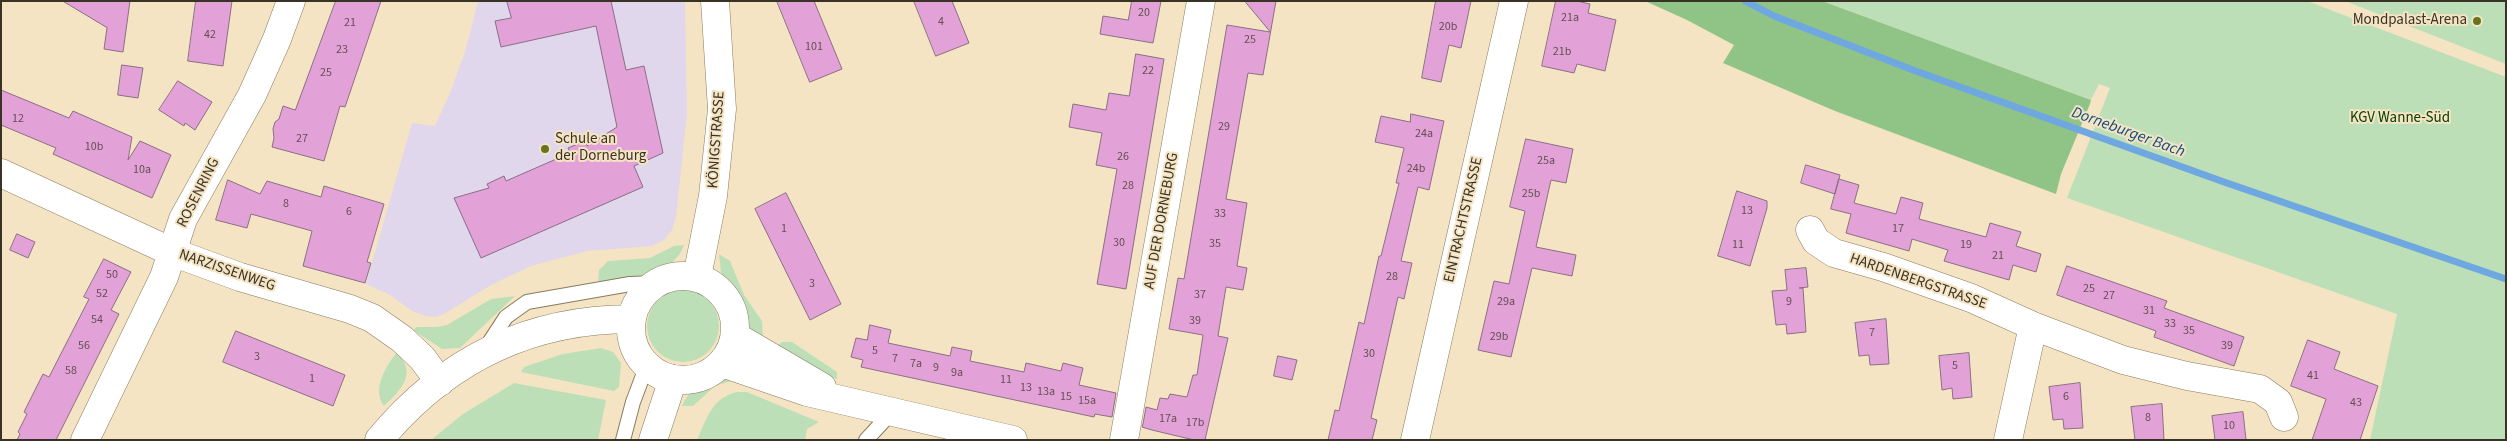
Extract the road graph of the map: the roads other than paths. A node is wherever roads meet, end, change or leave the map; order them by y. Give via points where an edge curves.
1 (291, 1) edge
2 (714, 1) edge
3 (1201, 1) edge
4 (1514, 1) edge
5 (1, 172) edge
6 (1810, 230) dead end
7 (172, 252) junction
8 (697, 277) junction
9 (656, 283) junction
10 (632, 319) junction
11 (2033, 326) junction
12 (735, 336) junction
13 (483, 353) junction
14 (722, 363) junction
15 (647, 365) junction
16 (673, 379) junction
17 (440, 382) junction
18 (835, 397) junction
19 (891, 413) junction
20 (2284, 417) dead end
21 (85, 440) edge
22 (379, 440) edge
23 (624, 440) edge
24 (653, 440) edge
25 (866, 440) edge
26 (1014, 440) edge
27 (1124, 440) edge
28 (1415, 440) edge
29 (2008, 440) edge

1 - 7 street, ROSENRING via 252,95 183,219
2 - 8 street, KÖNIGSTRASSE via 722,109 713,196
3 - 27 street, AUF DER DORNEBURG
4 - 28 street, EINTRACHTSTRASSE
5 - 7 street, NARZISSENWEG
6 - 11 street, HARDENBERGSTRASSE via 1816,241 1834,252 1971,298
7 - 17 street, NARZISSENWEG via 240,278 372,318 409,345
7 - 21 street, ROSENRING via 164,277
8 - 9 street via 676,276
8 - 12 street via 709,282 728,299 736,323
9 - 10 street via 644,292
9 - 13 lane via 630,284 527,302 506,317
10 - 13 street via 599,319 548,328 522,335
10 - 15 street via 633,344
11 - 20 street, HARDENBERGSTRASSE via 2123,360 2260,389 2278,402
11 - 29 street
12 - 14 street
12 - 18 street
13 - 17 street
14 - 16 street via 700,377
14 - 18 street via 789,387
15 - 16 street
15 - 23 lane via 633,402
16 - 24 street
17 - 22 street via 393,423
18 - 19 street
19 - 25 lane
19 - 26 street

